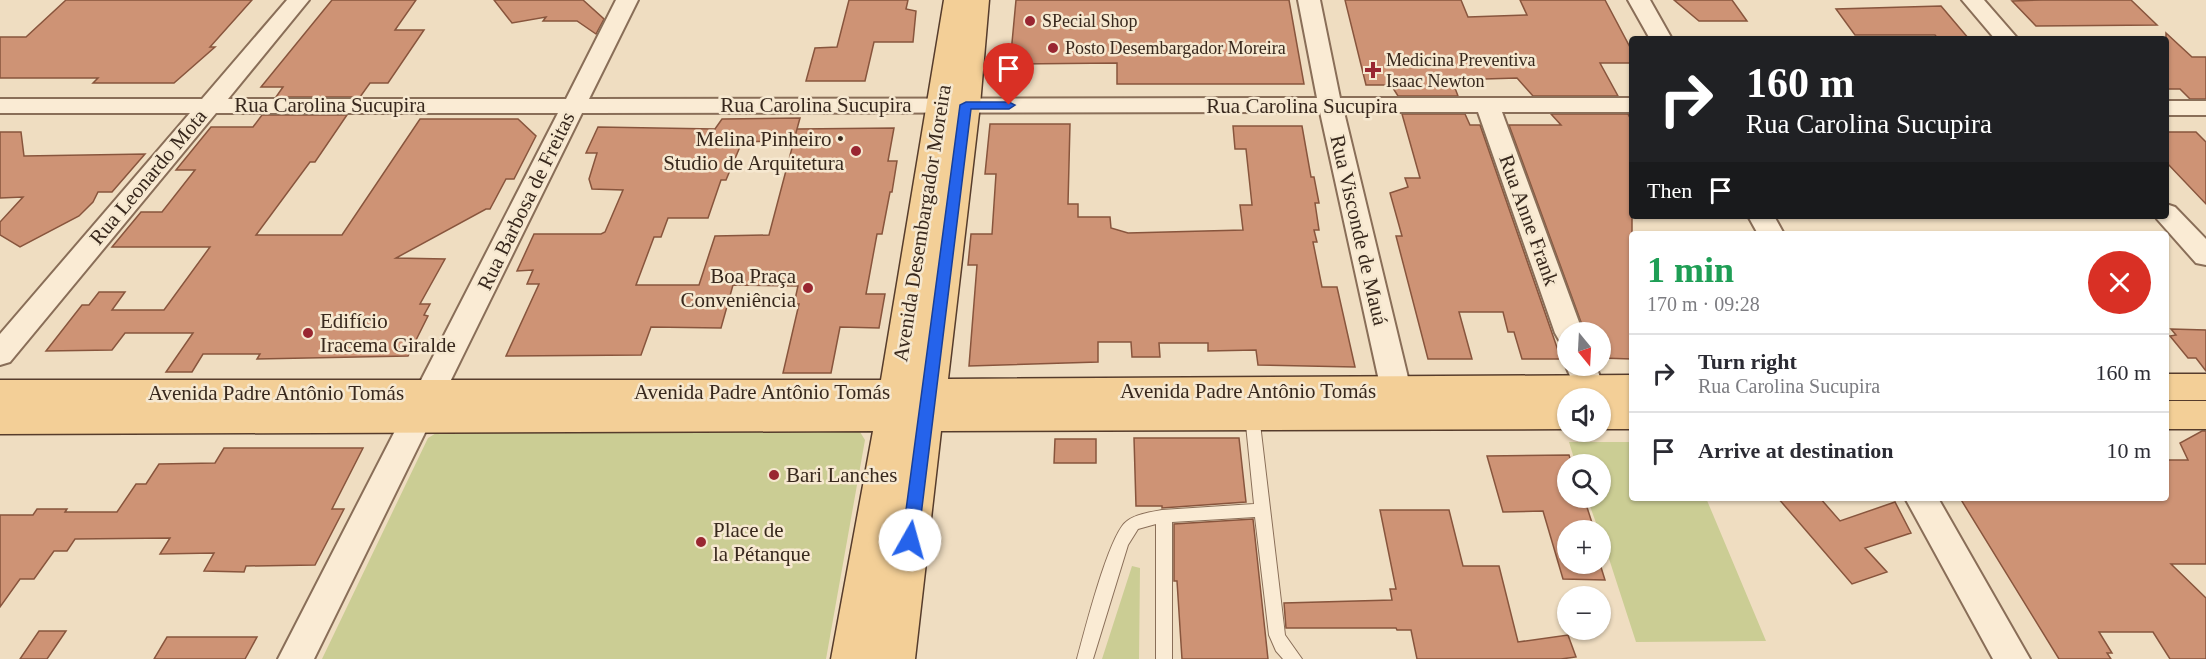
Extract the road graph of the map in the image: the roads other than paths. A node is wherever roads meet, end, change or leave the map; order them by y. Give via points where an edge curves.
1 (298, 0) edge
2 (627, 0) edge
3 (956, 0) edge
4 (977, 0) edge
5 (1309, 0) edge
6 (1640, 0) edge
7 (1972, 0) edge
8 (1659, 36) edge
9 (2004, 36) edge
10 (208, 105) junction
11 (574, 105) junction
12 (953, 105) junction
13 (1629, 105) edge
14 (0, 106) edge
15 (1330, 106) junction
16 (1488, 106) junction
17 (2169, 108) edge
18 (2206, 108) edge
19 (2169, 216) edge
20 (2206, 256) edge
21 (1565, 322) edge
22 (0, 354) edge
23 (2169, 387) edge
24 (2206, 387) edge
25 (1629, 388) edge
26 (1611, 389) edge
27 (1396, 390) junction
28 (1557, 390) edge
29 (0, 393) edge
30 (1611, 402) edge
31 (911, 404) junction
32 (424, 405) junction
33 (1629, 413) edge
34 (1252, 415) junction
35 (1557, 415) edge
36 (2169, 415) edge
37 (2206, 415) edge
38 (0, 420) edge
39 (1923, 501) edge
40 (1262, 510) junction
41 (1164, 517) junction
42 (297, 659) edge
43 (852, 659) edge
44 (894, 659) edge
45 (1085, 659) edge
46 (1164, 659) edge
47 (1294, 659) edge
48 (2012, 659) edge

1 - 10 street, Rua Leonardo Mota
2 - 11 street, Rua Barbosa de Freitas
3 - 12 main road, Avenida Desembargador Moreira
4 - 12 main road, Avenida Desembargador Moreira
5 - 15 street, Rua Visconde de Mauá
6 - 8 street
7 - 9 street
10 - 11 street, Rua Carolina Sucupira
10 - 14 street, Rua Carolina Sucupira
10 - 22 street, Rua Leonardo Mota
11 - 12 street, Rua Carolina Sucupira
11 - 32 street, Rua Barbosa de Freitas
12 - 15 street, Rua Carolina Sucupira
12 - 31 main road, Avenida Desembargador Moreira
13 - 16 street, Rua Carolina Sucupira
15 - 16 street, Rua Carolina Sucupira
15 - 27 street, Rua Visconde de Mauá
16 - 21 street, Rua Anne Frank
17 - 18 street
19 - 20 street
23 - 24 main road
25 - 26 main road, Avenida Padre Antônio Tomás
27 - 28 main road, Avenida Padre Antônio Tomás
27 - 31 main road, Avenida Padre Antônio Tomás
29 - 32 main road, Avenida Padre Antônio Tomás
30 - 33 main road, Avenida Padre Antônio Tomás
31 - 32 main road, Avenida Padre Antônio Tomás
31 - 34 main road, Avenida Padre Antônio Tomás
31 - 43 main road, Avenida Desembargador Moreira
31 - 44 main road, Avenida Desembargador Moreira
32 - 38 main road, Avenida Padre Antônio Tomás
32 - 42 street, Rua Barbosa de Freitas
34 - 35 main road, Avenida Padre Antônio Tomás
34 - 40 lane
36 - 37 main road
39 - 48 street
40 - 41 lane
40 - 47 lane via 1277,636
41 - 45 lane via 1134,523 1126,533
41 - 46 lane

